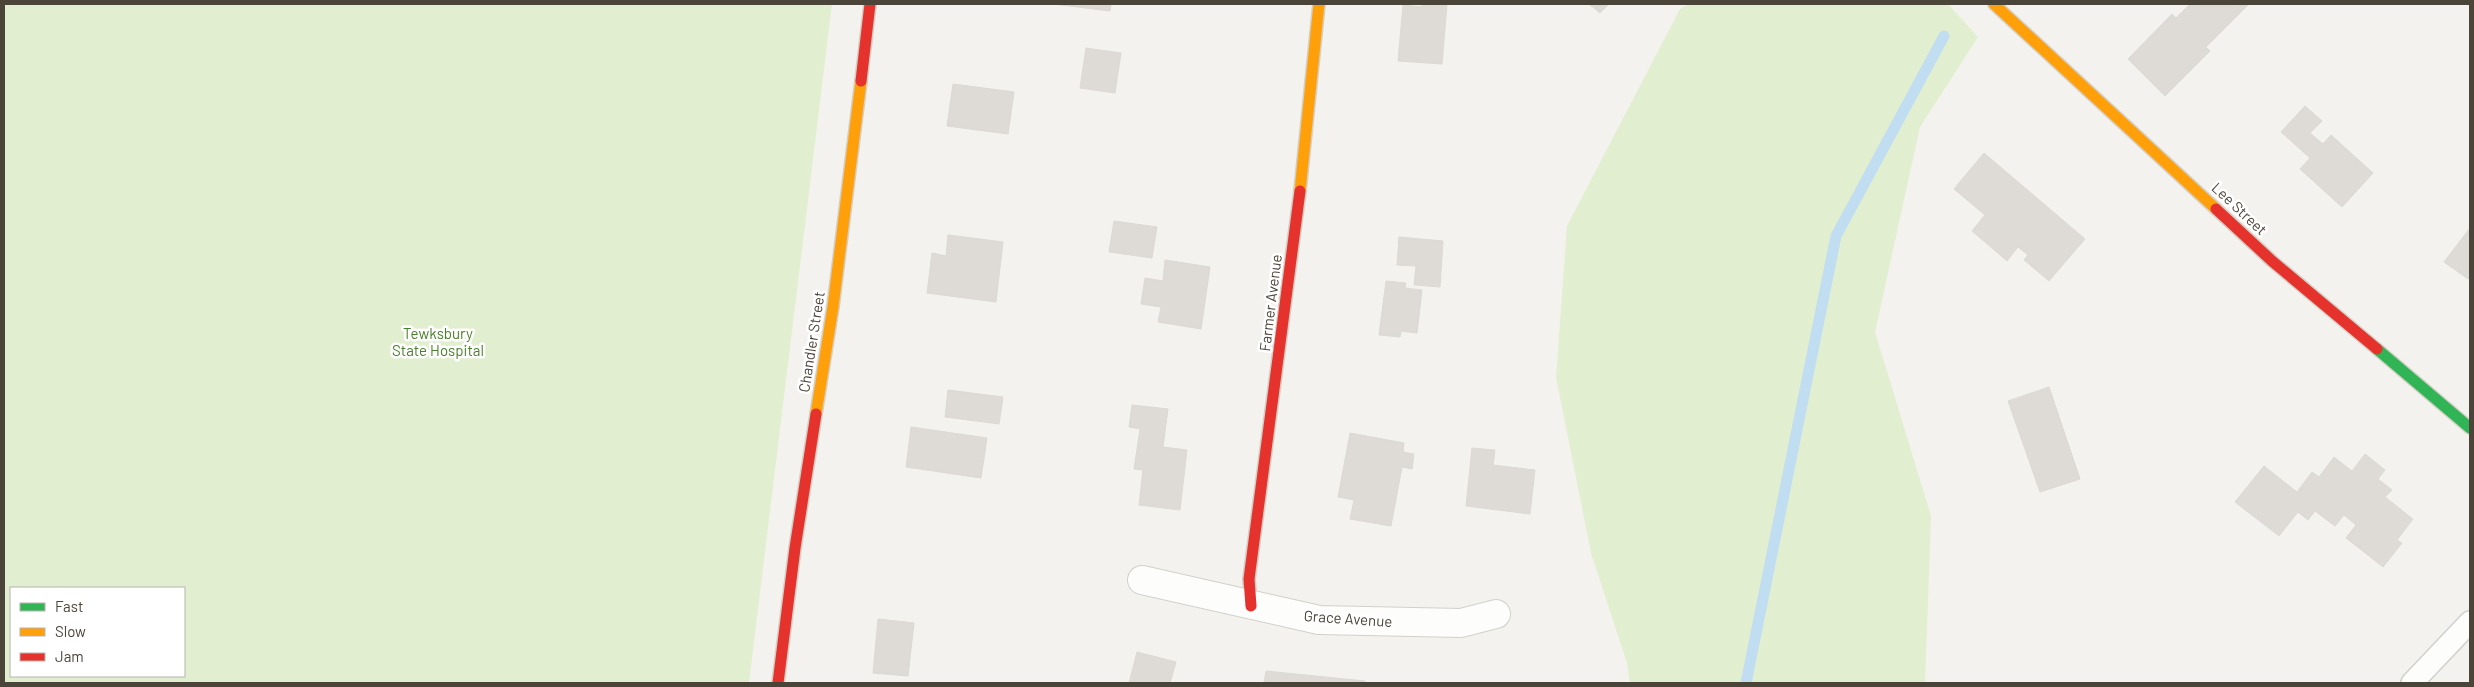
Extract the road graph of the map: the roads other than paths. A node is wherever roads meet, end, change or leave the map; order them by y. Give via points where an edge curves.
1 (870, 4) edge
2 (1319, 4) edge
3 (1994, 4) edge
4 (2470, 428) edge
5 (1142, 580) dead end
6 (1251, 606) junction
7 (1496, 614) dead end
8 (2470, 622) edge
9 (778, 683) edge
10 (2412, 683) edge

1 - 9 street, Chandler Street via 833,307 795,548
2 - 6 street, Farmer Avenue via 1274,401 1249,579
3 - 4 street, Lee Street via 2272,261
5 - 6 street, Grace Avenue
6 - 7 street, Grace Avenue via 1319,620 1405,623 1461,623
8 - 10 lane

